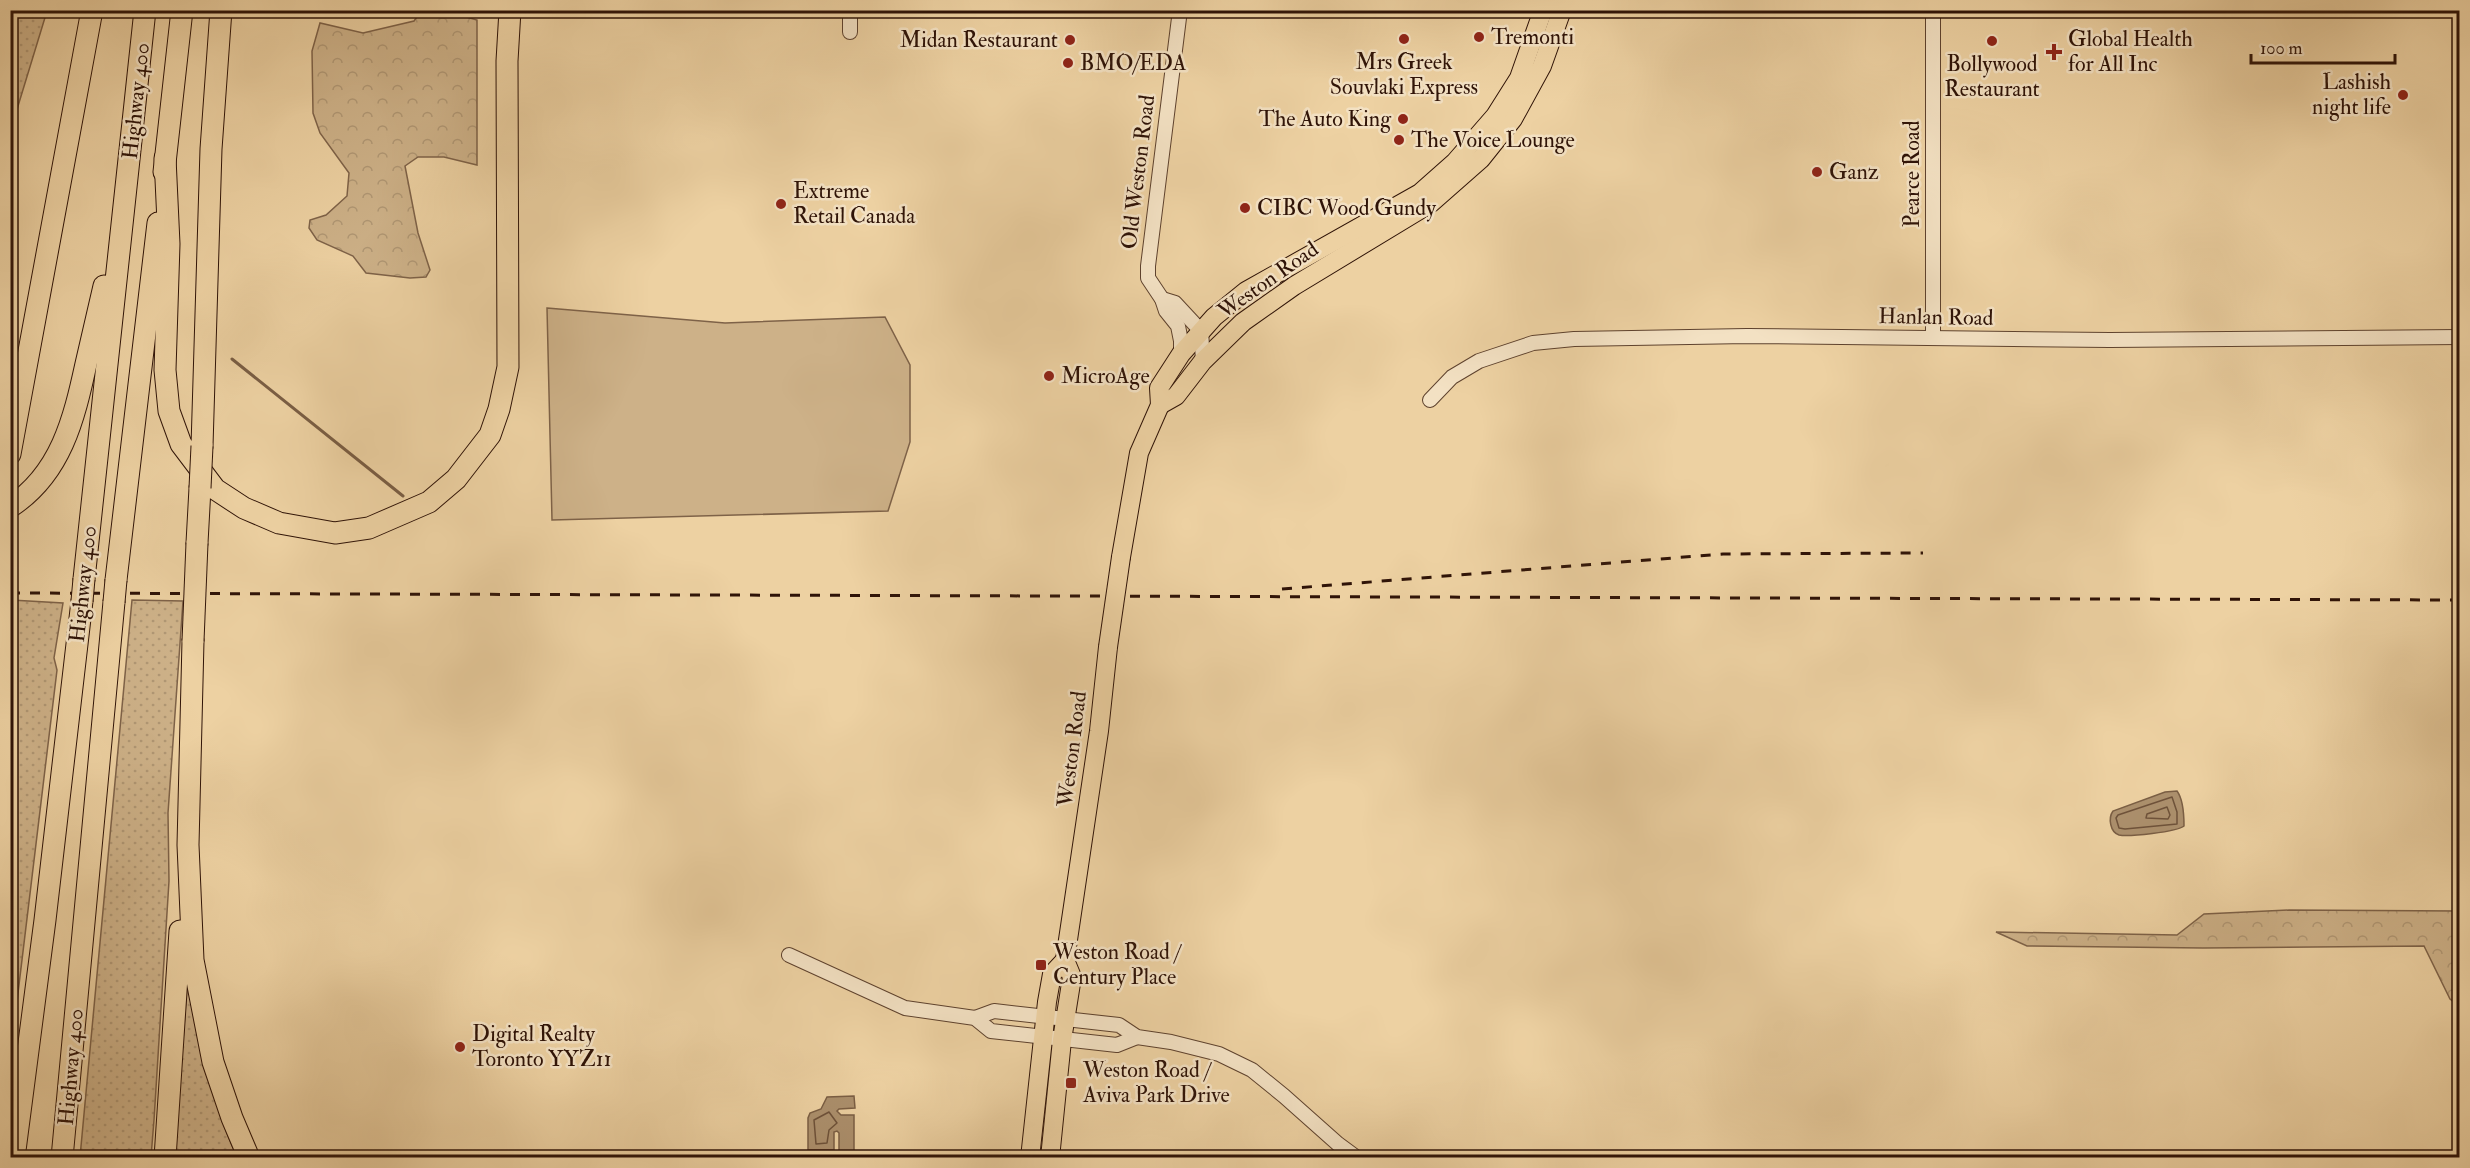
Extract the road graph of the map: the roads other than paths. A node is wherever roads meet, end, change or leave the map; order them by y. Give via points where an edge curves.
1 (92, 10) edge
2 (145, 10) edge
3 (182, 10) edge
4 (221, 10) edge
5 (497, 10) edge
6 (510, 10) edge
7 (850, 10) edge
8 (1180, 10) edge
9 (1543, 10) edge
10 (1562, 10) edge
11 (1934, 10) edge
12 (850, 33) dead end
13 (507, 61) junction
14 (165, 158) junction
15 (128, 174) junction
16 (1162, 299) junction
17 (1201, 331) junction
18 (2460, 337) edge
19 (1933, 338) junction
20 (1181, 354) junction
21 (1203, 361) junction
22 (1430, 400) dead end
23 (1160, 405) junction
24 (10, 454) edge
25 (10, 507) edge
26 (188, 845) junction
27 (789, 955) dead end
28 (1065, 960) junction
29 (1045, 1017) junction
30 (975, 1018) junction
31 (1065, 1020) junction
32 (1042, 1037) junction
33 (1137, 1037) junction
34 (1062, 1040) junction
35 (14, 1158) edge
36 (62, 1158) edge
37 (165, 1158) edge
38 (249, 1158) edge
39 (1030, 1158) edge
40 (1050, 1158) edge
41 (1357, 1158) edge

1 - 24 highway
2 - 15 highway, Highway 400
3 - 14 highway, Highway 400
4 - 26 highway, bridge via 211,149
5 - 13 highway
6 - 13 highway
7 - 12 street
8 - 16 street, Old Weston Road via 1148,266 1148,278
9 - 17 main road, Weston Road via 1519,78 1495,116 1455,162 1420,193 1246,291
10 - 21 main road, Weston Road via 1538,75 1513,119 1481,159 1431,203 1294,286 1243,322
11 - 19 street, Pearce Road
13 - 14 highway via 508,368 499,409 490,435 456,479 429,502 369,528 335,533 279,523 244,508 215,489 181,444 169,411 165,370 169,244
14 - 36 highway, Highway 400, bridge via 116,580
15 - 25 highway via 71,426 43,479
15 - 35 highway, Highway 400, bridge via 82,601
16 - 17 street, Old Weston Road via 1175,303
16 - 20 street, Old Weston Road via 1178,326
17 - 20 main road, Weston Road
17 - 21 street
18 - 19 street, Hanlan Road
19 - 22 street, Hanlan Road via 1695,336 1533,343 1464,368
20 - 23 main road, Weston Road via 1159,388
21 - 23 main road, Weston Road via 1176,396
23 - 28 main road, Weston Road, bridge via 1139,453 1121,556 1100,731
26 - 37 highway
26 - 38 highway via 193,960 201,1010 213,1062
27 - 30 street via 904,1008
28 - 29 main road, Weston Road via 1052,974
28 - 31 main road, Weston Road via 1072,977
29 - 30 street via 994,1011
29 - 31 street
29 - 32 main road, Weston Road
30 - 32 street via 991,1031
31 - 33 street via 1119,1025
31 - 34 main road, Weston Road
32 - 34 street
32 - 39 main road, Weston Road
33 - 34 street via 1117,1046
33 - 41 street via 1219,1054 1252,1070
34 - 40 main road, Weston Road

